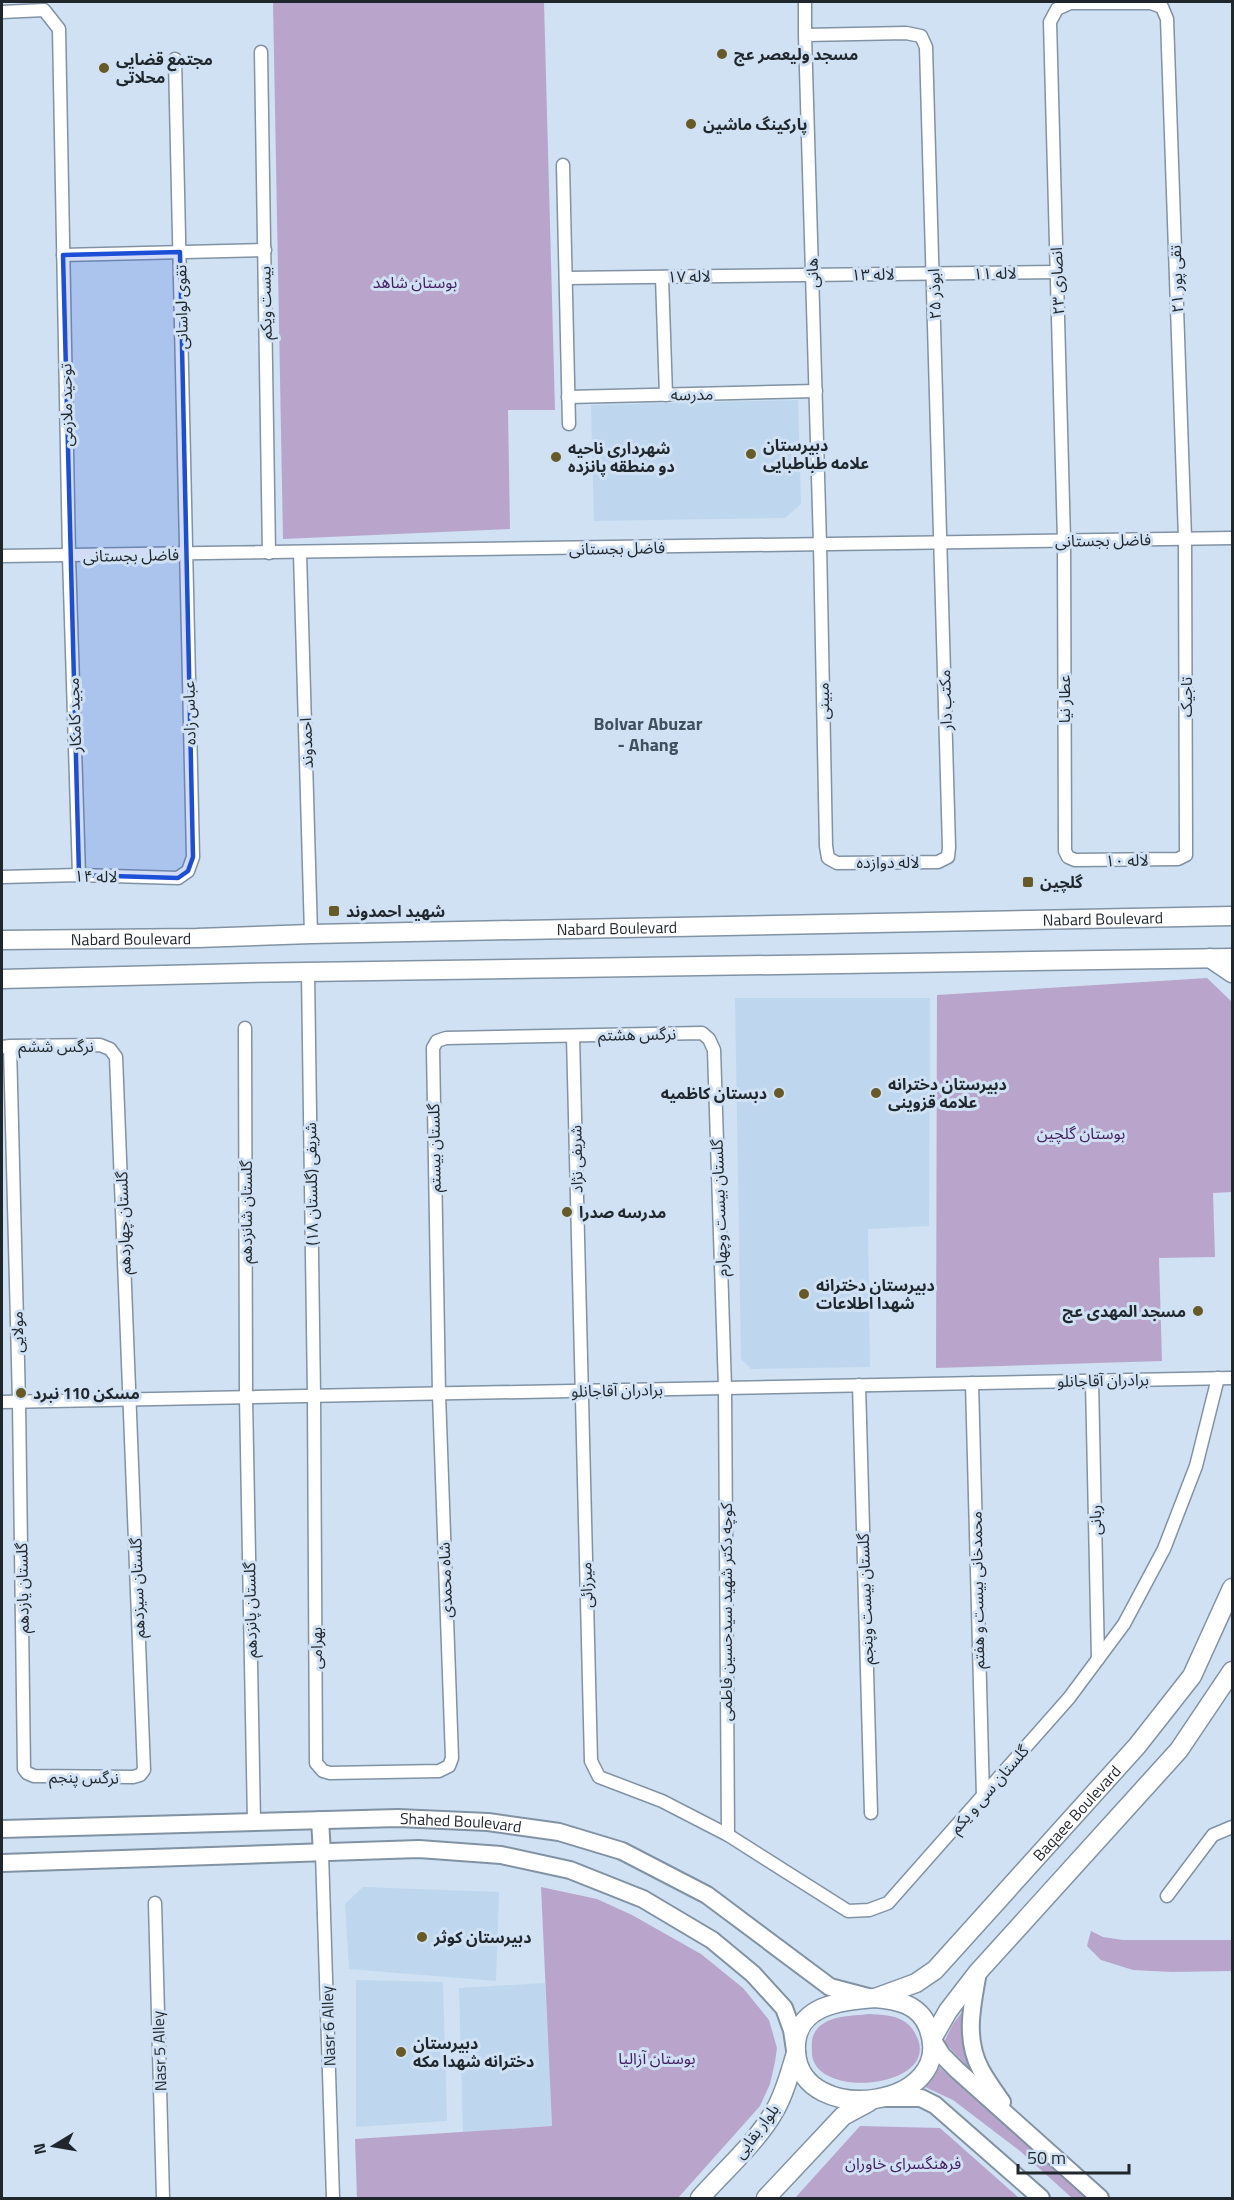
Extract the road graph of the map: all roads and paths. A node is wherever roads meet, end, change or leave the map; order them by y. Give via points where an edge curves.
1 (805, 2) edge
2 (2, 12) edge
3 (1167, 19) joint
4 (805, 35) junction
5 (261, 52) dead end
6 (175, 59) dead end
7 (563, 165) dead end
8 (264, 250) junction
9 (180, 252) junction
10 (63, 255) junction
11 (1057, 272) junction
12 (934, 274) junction
13 (812, 275) junction
14 (662, 277) junction
15 (566, 278) junction
16 (816, 391) junction
17 (666, 395) junction
18 (568, 398) junction
19 (569, 424) dead end
20 (1185, 538) junction
21 (1233, 538) edge
22 (1064, 540) junction
23 (940, 542) junction
24 (820, 544) junction
25 (269, 553) junction
26 (300, 553) junction
27 (185, 554) junction
28 (2, 556) edge
29 (69, 556) junction
30 (1186, 855) joint
31 (948, 857) joint
32 (1068, 857) joint
33 (828, 858) joint
34 (188, 872) joint
35 (79, 875) junction
36 (2, 877) edge
37 (1233, 905) edge
38 (1233, 916) edge
39 (1194, 917) junction
40 (311, 934) junction
41 (2, 940) edge
42 (1210, 958) junction
43 (1233, 958) edge
44 (308, 972) junction
45 (1233, 973) edge
46 (2, 979) edge
47 (245, 1028) dead end
48 (702, 1033) joint
49 (573, 1036) junction
50 (6, 1047) edge
51 (110, 1049) joint
52 (1218, 1378) junction
53 (1233, 1378) edge
54 (1092, 1381) junction
55 (972, 1383) junction
56 (859, 1385) junction
57 (725, 1388) junction
58 (581, 1391) junction
59 (439, 1394) junction
60 (314, 1396) junction
61 (246, 1397) junction
62 (131, 1400) junction
63 (2, 1402) edge
64 (19, 1402) junction
65 (1233, 1588) edge
66 (1098, 1659) junction
67 (1233, 1671) edge
68 (449, 1766) joint
69 (27, 1773) joint
70 (140, 1774) joint
71 (599, 1777) joint
72 (982, 1797) junction
73 (871, 1813) dead end
74 (320, 1820) junction
75 (254, 1822) junction
76 (1233, 1827) edge
77 (2, 1828) edge
78 (728, 1835) junction
79 (322, 1853) junction
80 (2, 1863) edge
81 (1167, 1896) dead end
82 (155, 1903) dead end
83 (978, 1972) junction
84 (875, 1998) junction
85 (932, 2039) junction
86 (796, 2053) junction
87 (877, 2098) junction
88 (1016, 2123) junction
89 (163, 2199) edge
90 (333, 2199) edge
91 (700, 2199) edge
92 (766, 2199) edge
93 (1041, 2199) edge
94 (1100, 2199) edge

1 - 4 street, هانی
2 - 10 street, توحید ملازمی via 44,10 59,29
3 - 11 street, انصاری ۲۳ via 1162,7 1151,3 1070,3 1057,9 1050,22
3 - 20 street, تقی پور ۲۱
4 - 12 street, ابوذر ۲۵ via 906,33 921,36 927,46
4 - 13 street, هانی
5 - 8 street, بیست ویکم
6 - 9 street, تقوی لواسانی
7 - 15 street
8 - 9 street
8 - 25 street, بیست ویکم
9 - 10 street
9 - 27 street, تقوی لواسانی
10 - 29 street, توحید ملازمی
11 - 12 street, لاله ۱۱
11 - 22 street, انصاری ۲۳
12 - 13 street, لاله ۱۳
12 - 23 street, ابوذر ۲۵
13 - 14 street, لاله ۱۷
13 - 16 street, هانی
14 - 15 street, لاله ۱۷
14 - 17 street
15 - 18 street
16 - 17 street, مدرسه
16 - 24 street, هانی
17 - 18 street, مدرسه
18 - 19 street
20 - 21 street, فاضل بجستانی
20 - 22 street, فاضل بجستانی
20 - 30 street, تاجیک
22 - 23 street, فاضل بجستانی
22 - 32 street, عطار نیا
23 - 24 street, فاضل بجستانی
23 - 31 street, مکتب دار
24 - 26 street, فاضل بجستانی
24 - 33 street, مبینی
25 - 26 street, فاضل بجستانی
25 - 27 street, فاضل بجستانی
26 - 40 street, احمدوند
27 - 29 street, فاضل بجستانی
27 - 34 street, عباس زاده via 193,857
28 - 29 street, فاضل بجستانی
29 - 35 street, مجید کامکار
30 - 32 street, لاله ۱۰ via 1178,859
31 - 33 street, لاله دوازده via 938,862 837,863
34 - 35 street, لاله ۱۴ via 178,878
35 - 36 street, لاله ۱۴
37 - 39 main road
38 - 39 main road, Nabard Boulevard
39 - 40 main road, Nabard Boulevard
40 - 41 main road, Nabard Boulevard
42 - 43 main road
42 - 44 main road
42 - 45 main road
44 - 46 main road
44 - 60 street, شریفی (گلستان ۱۸)
47 - 61 street, گلستان شانزدهم
48 - 49 street, نرگس هشتم
48 - 57 street, گلستان بیست وچهارم via 714,1050
49 - 58 street, شریفی نژاد
49 - 59 street, گلستان بیستم via 446,1038 437,1041 433,1048
50 - 51 street, نرگس ششم via 100,1045
50 - 64 street, مولایی
51 - 62 street, گلستان چهاردهم via 117,1058
52 - 53 street, برادران آقاجانلو
52 - 54 street, برادران آقاجانلو
52 - 66 street, گلستان سی و یکم via 1196,1466 1164,1549 1124,1624
54 - 55 street, برادران آقاجانلو
54 - 66 street, ربانی
55 - 56 street, برادران آقاجانلو
55 - 72 street, محمدخانی بیست و هفتم
56 - 57 street, برادران آقاجانلو
56 - 73 street, گلستان بیست وپنجم
57 - 58 street, برادران آقاجانلو
57 - 78 street, کوچه دکتر شهید سیدحسین فاطمی
58 - 59 street, برادران آقاجانلو
58 - 71 street, میرزائی via 591,1761
59 - 60 street, برادران آقاجانلو
59 - 68 street, شاه محمدی via 452,1746
60 - 61 street, برادران آقاجانلو
60 - 68 street, بهرامی via 316,1763 330,1773 439,1771
61 - 62 street, برادران آقاجانلو
61 - 75 street, گلستان پانزدهم
62 - 64 street, برادران آقاجانلو
62 - 70 street, گلستان سیزدهم via 144,1770
63 - 64 street, برادران آقاجانلو
64 - 69 street, گلستان یازدهم
65 - 84 main road, Baqaee Boulevard via 1192,1676 1137,1746 935,1970 916,1983
66 - 72 street, گلستان سی و یکم
67 - 83 main road, Baqaee Boulevard via 1179,1749
69 - 70 street, نرگس پنجم via 133,1777
71 - 78 street, گلستان سی و یکم via 662,1802
72 - 78 street, گلستان سی و یکم via 888,1903 869,1910 848,1911
74 - 75 main road, Shahed Boulevard
74 - 79 main road
74 - 84 main road, Shahed Boulevard via 488,1822 559,1832 622,1851 707,1895 830,1987
75 - 77 main road, Shahed Boulevard
76 - 81 street via 1213,1835
79 - 80 main road, Shahed Boulevard
79 - 86 main road, Shahed Boulevard via 419,1849 501,1855 570,1870 643,1899 712,1940 753,1974 784,2008
79 - 90 street, Nasr 6 Alley
82 - 89 street, Nasr 5 Alley
83 - 85 main road, Baqaee Boulevard
83 - 88 main road via 971,2011 974,2052 981,2071
84 - 85 main road via 900,2001 915,2009 927,2024
84 - 86 main road via 846,2000 812,2013 797,2036
85 - 87 main road via 931,2059 920,2079
85 - 88 main road via 957,2070
86 - 87 main road via 809,2085 823,2093 844,2099
86 - 91 main road, بلوار بقایی via 776,2110
87 - 92 main road via 843,2116
87 - 93 main road via 921,2098 935,2105
88 - 94 main road

